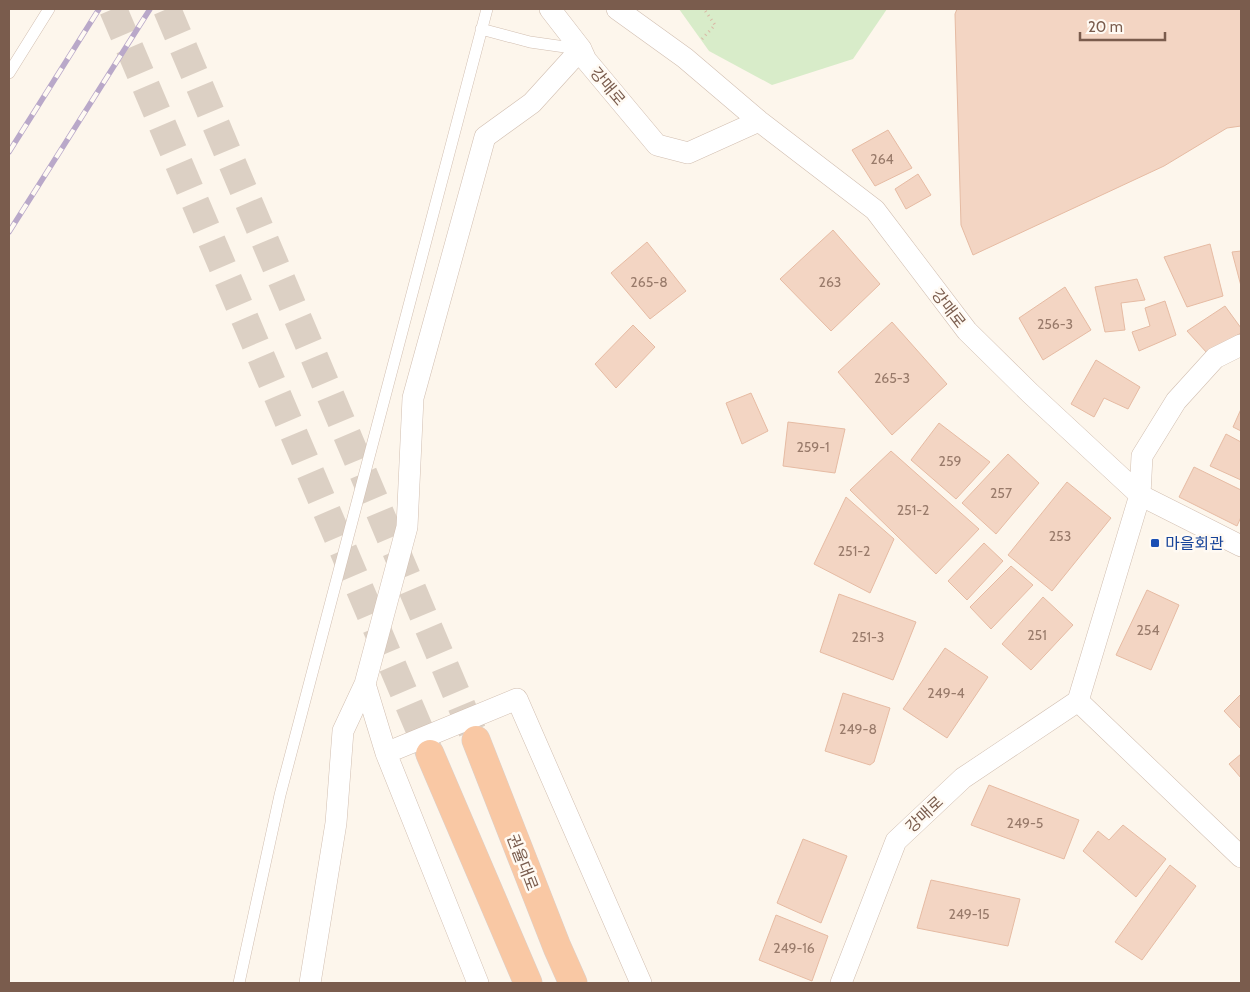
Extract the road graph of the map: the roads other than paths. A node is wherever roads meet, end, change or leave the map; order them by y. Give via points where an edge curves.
1 (49, 9) edge
2 (487, 9) edge
3 (550, 9) edge
4 (617, 9) edge
5 (481, 28) junction
6 (581, 49) junction
7 (9, 73) edge
8 (759, 121) junction
9 (1241, 346) edge
10 (1140, 496) junction
11 (1241, 546) edge
12 (365, 684) junction
13 (1078, 702) junction
14 (476, 740) tunnel mouth
15 (386, 753) junction
16 (430, 754) tunnel mouth
17 (1241, 857) edge
18 (239, 983) edge
19 (310, 983) edge
20 (478, 983) edge
21 (528, 983) edge
22 (573, 983) edge
23 (641, 983) edge
24 (841, 983) edge

1 - 7 lane
2 - 5 lane
3 - 6 street, 강매로
4 - 8 street, 강매로 via 685,58
5 - 6 lane via 530,42
5 - 18 lane via 280,795
6 - 8 street, 강매로 via 586,60 658,145 688,153
6 - 12 street via 532,102 485,137 413,398 407,527
8 - 10 street, 강매로 via 875,210 967,331
9 - 10 street via 1215,358 1176,401 1142,456
10 - 11 street, 강매로
10 - 13 street
12 - 15 street
12 - 19 street via 343,731 336,823
13 - 17 street
13 - 24 street, 강매로 via 963,778 896,840
14 - 22 highway, 권율대로
15 - 20 street
15 - 23 street via 517,700
16 - 21 highway

